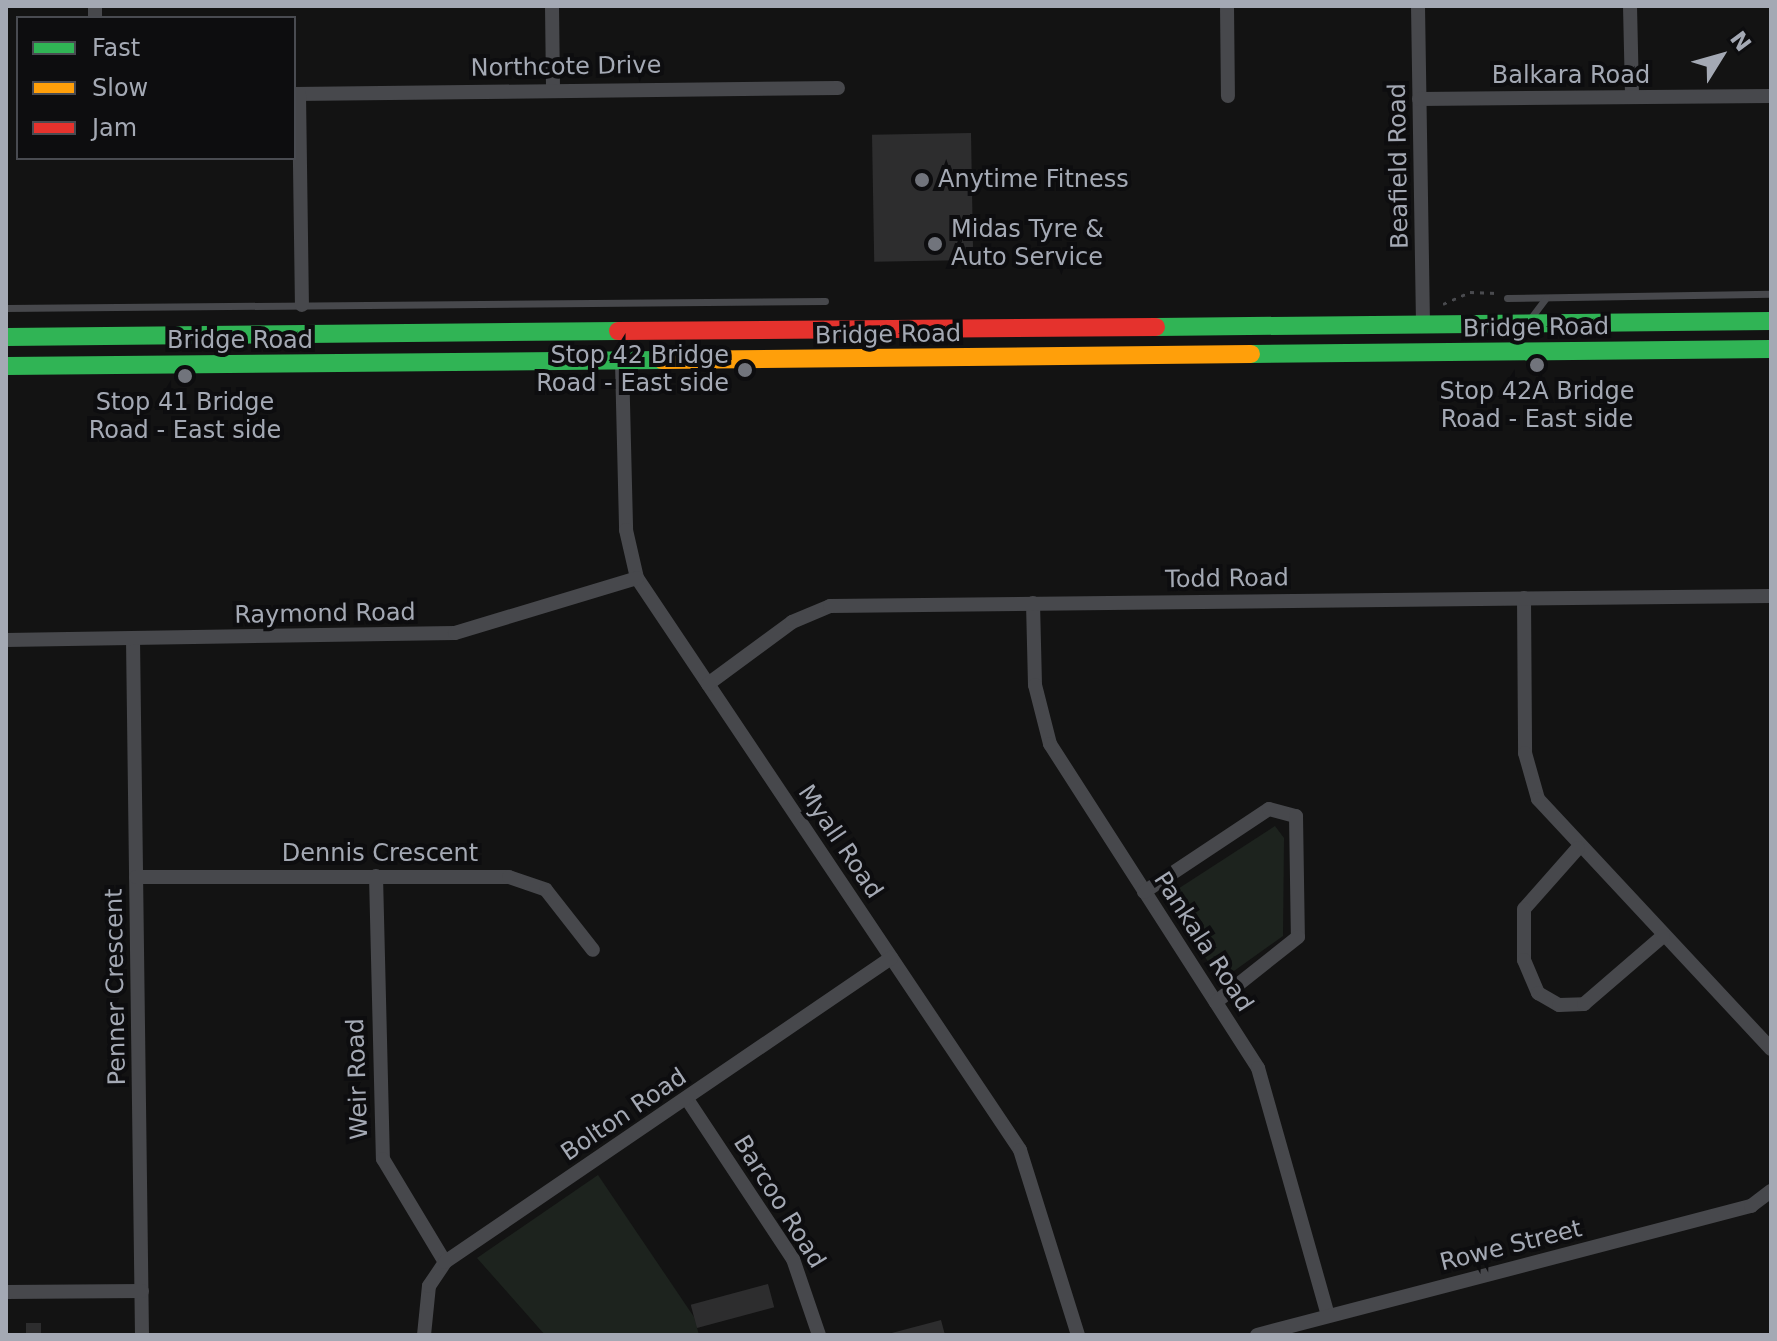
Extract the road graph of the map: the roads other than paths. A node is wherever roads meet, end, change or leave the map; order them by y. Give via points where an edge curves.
1 (552, 6) edge
2 (1227, 6) edge
3 (1418, 6) edge
4 (1630, 6) edge
5 (553, 88) junction
6 (838, 88) dead end
7 (296, 94) edge
8 (1228, 96) dead end
9 (1771, 96) edge
10 (1632, 97) junction
11 (1419, 99) junction
12 (1771, 294) edge
13 (1504, 296) road end
14 (1546, 298) junction
15 (825, 301) dead end
16 (302, 305) junction
17 (6, 308) edge
18 (1771, 321) edge
19 (1526, 324) junction
20 (1423, 325) junction
21 (621, 333) junction
22 (6, 337) edge
23 (1771, 349) edge
24 (1424, 353) junction
25 (622, 362) junction
26 (6, 366) edge
27 (637, 578) junction
28 (1771, 596) edge
29 (1524, 598) junction
30 (1033, 603) junction
31 (133, 639) junction
32 (6, 640) edge
33 (708, 684) junction
34 (1578, 848) junction
35 (376, 876) junction
36 (136, 877) junction
37 (1144, 892) junction
38 (1663, 936) junction
39 (593, 950) dead end
40 (891, 958) junction
41 (1216, 1002) junction
42 (1771, 1049) edge
43 (687, 1099) junction
44 (1771, 1191) edge
45 (445, 1262) junction
46 (142, 1291) junction
47 (6, 1292) edge
48 (1328, 1315) junction
49 (142, 1335) edge
50 (424, 1335) edge
51 (819, 1335) edge
52 (1078, 1335) edge
53 (1257, 1335) edge

1 - 5 street
2 - 8 street
3 - 11 street, Beafield Road
4 - 10 street
5 - 6 street, Northcote Drive
5 - 7 street, Northcote Drive
7 - 16 street
9 - 10 street, Balkara Road
10 - 11 street, Balkara Road
11 - 20 street, Beafield Road
12 - 14 lane, Bridge Road
13 - 14 lane, Bridge Road
14 - 19 lane
15 - 16 lane, Bridge Road
16 - 17 lane, Bridge Road
18 - 19 main road, Bridge Road
19 - 20 main road, Bridge Road
20 - 21 main road, Bridge Road
20 - 24 main road
21 - 22 main road, Bridge Road
21 - 25 main road
23 - 24 main road, Bridge Road
24 - 25 main road, Bridge Road
25 - 26 main road, Bridge Road
25 - 27 street, Myall Road via 626,530
27 - 31 street, Raymond Road via 472,631
27 - 33 street, Myall Road
28 - 29 street, Todd Road
29 - 30 street, Todd Road
29 - 34 street via 1530,782
30 - 33 street, Todd Road via 822,607
30 - 37 street, Pankala Road via 1035,685 1047,736
31 - 32 street, Raymond Road
31 - 36 street, Penner Crescent
33 - 40 street, Myall Road
34 - 38 street
34 - 38 street via 1524,909 1524,960 1538,993 1559,1005 1584,1004
35 - 36 street, Dennis Crescent
35 - 39 street, Dennis Crescent via 532,882 552,896
35 - 45 street, Weir Road via 383,1159
36 - 46 street, Penner Crescent
37 - 41 street, Pankala Road
37 - 41 street via 1269,809 1296,816 1298,937
38 - 42 street
40 - 43 street, Bolton Road
40 - 52 street, Myall Road via 1026,1159
41 - 48 street, Pankala Road via 1263,1079
43 - 45 street, Bolton Road
43 - 51 street, Barcoo Road via 793,1259
44 - 48 street, Rowe Street via 1751,1206
45 - 50 street via 429,1286
46 - 47 street
46 - 49 street, Penner Crescent
48 - 53 street, Rowe Street

